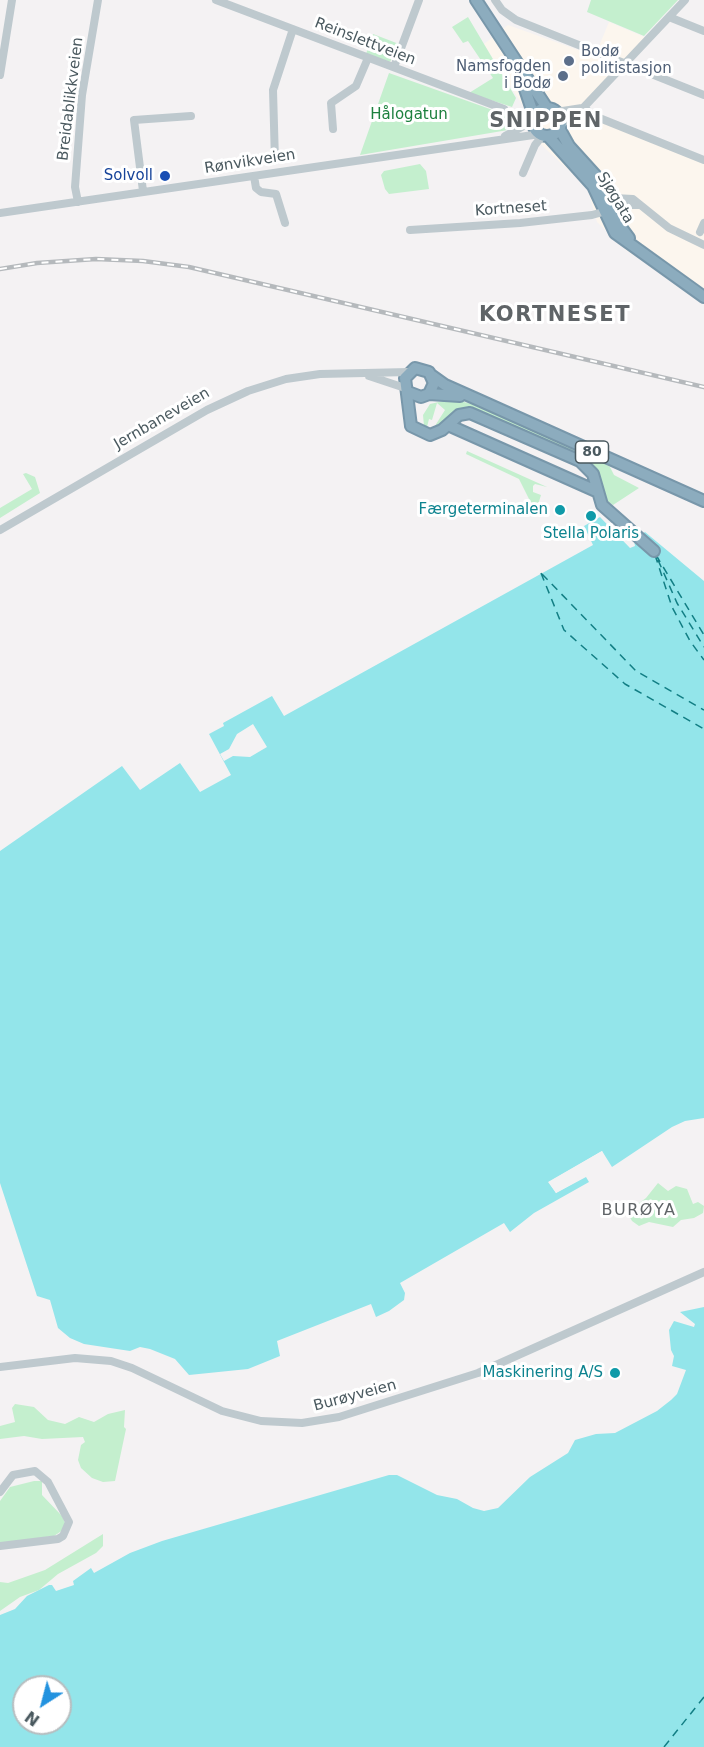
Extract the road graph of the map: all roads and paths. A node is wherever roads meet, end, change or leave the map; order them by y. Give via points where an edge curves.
1 (12, 0) edge
2 (98, 0) edge
3 (216, 0) edge
4 (419, 0) edge
5 (476, 0) edge
6 (495, 0) edge
7 (685, 0) edge
8 (669, 17) junction
9 (293, 29) junction
10 (704, 31) edge
11 (368, 58) junction
12 (625, 63) junction
13 (517, 65) junction
14 (394, 67) junction
15 (0, 75) edge
16 (704, 95) edge
17 (584, 107) junction
18 (504, 109) dead end
19 (552, 110) junction
20 (191, 116) dead end
21 (534, 118) junction
22 (560, 126) junction
23 (333, 129) dead end
24 (544, 135) junction
25 (504, 137) junction
26 (704, 160) edge
27 (275, 161) dead end
28 (523, 173) dead end
29 (254, 176) junction
30 (142, 192) junction
31 (78, 202) junction
32 (608, 206) junction
33 (0, 213) edge
34 (285, 223) dead end
35 (704, 223) edge
36 (410, 230) dead end
37 (700, 232) dead end
38 (704, 245) edge
39 (704, 297) edge
40 (409, 372) junction
41 (353, 374) junction
42 (431, 375) junction
43 (407, 390) junction
44 (427, 395) junction
45 (481, 401) junction
46 (448, 425) junction
47 (411, 426) junction
48 (596, 491) junction
49 (704, 501) edge
50 (0, 530) edge
51 (654, 551) dead end
52 (704, 1272) edge
53 (0, 1367) edge
54 (0, 1492) edge
55 (0, 1546) edge

1 - 15 street
2 - 31 street, Breidablikkveien via 81,106 75,187
3 - 9 street, Reinslettveien
4 - 14 street
5 - 13 highway
6 - 12 street via 516,20
7 - 8 street
8 - 10 street
8 - 12 street
9 - 11 street, Reinslettveien
9 - 27 street via 273,90
11 - 14 street, Reinslettveien
11 - 23 street via 356,86 331,103
12 - 16 street
12 - 17 street
13 - 19 highway, Sjøgata
13 - 21 highway, Sjøgata
14 - 18 street, Reinslettveien
17 - 19 street
17 - 22 street
17 - 26 street via 592,115
19 - 21 highway via 540,110
19 - 22 highway, Sjøgata
20 - 30 street via 134,120
21 - 24 highway, Sjøgata
21 - 25 street, Rønvikveien
22 - 24 highway
22 - 32 highway, Sjøgata via 569,146 598,178
24 - 25 street, Rønvikveien
24 - 28 street via 535,145
24 - 32 highway, Sjøgata
25 - 29 street, Rønvikveien
29 - 30 street, Rønvikveien
29 - 34 street via 256,188 276,194
30 - 31 street, Rønvikveien
31 - 33 street, Rønvikveien
32 - 36 street, Kortneset via 592,215 520,224
32 - 38 street, Kortneset via 639,205 669,228
32 - 39 highway, Sjøgata via 635,245
35 - 37 street
40 - 41 street, Jernbaneveien
40 - 42 highway, Jernbaneveien / 80 via 423,368
40 - 43 highway via 404,381
41 - 43 street, Jernbaneveien via 389,381
41 - 50 street, Jernbaneveien via 286,380 228,400
42 - 44 highway via 434,383
42 - 45 highway, Jernbaneveien / 80
43 - 44 highway, Jernbaneveien / 80 via 416,397
43 - 47 highway
44 - 45 highway, Jernbaneveien / 80 via 450,394
44 - 47 highway
45 - 49 highway, Jernbaneveien / 80
46 - 47 highway, 80 via 430,435
46 - 48 highway, 80
46 - 48 highway, 80 via 459,415 475,414 580,461 592,474
48 - 51 highway, 80 via 602,505
52 - 53 street, Burøyveien via 478,1373 339,1417 302,1423 261,1421 222,1411 111,1361 75,1358
54 - 55 street via 12,1475 35,1471 48,1482 69,1522 58,1539

